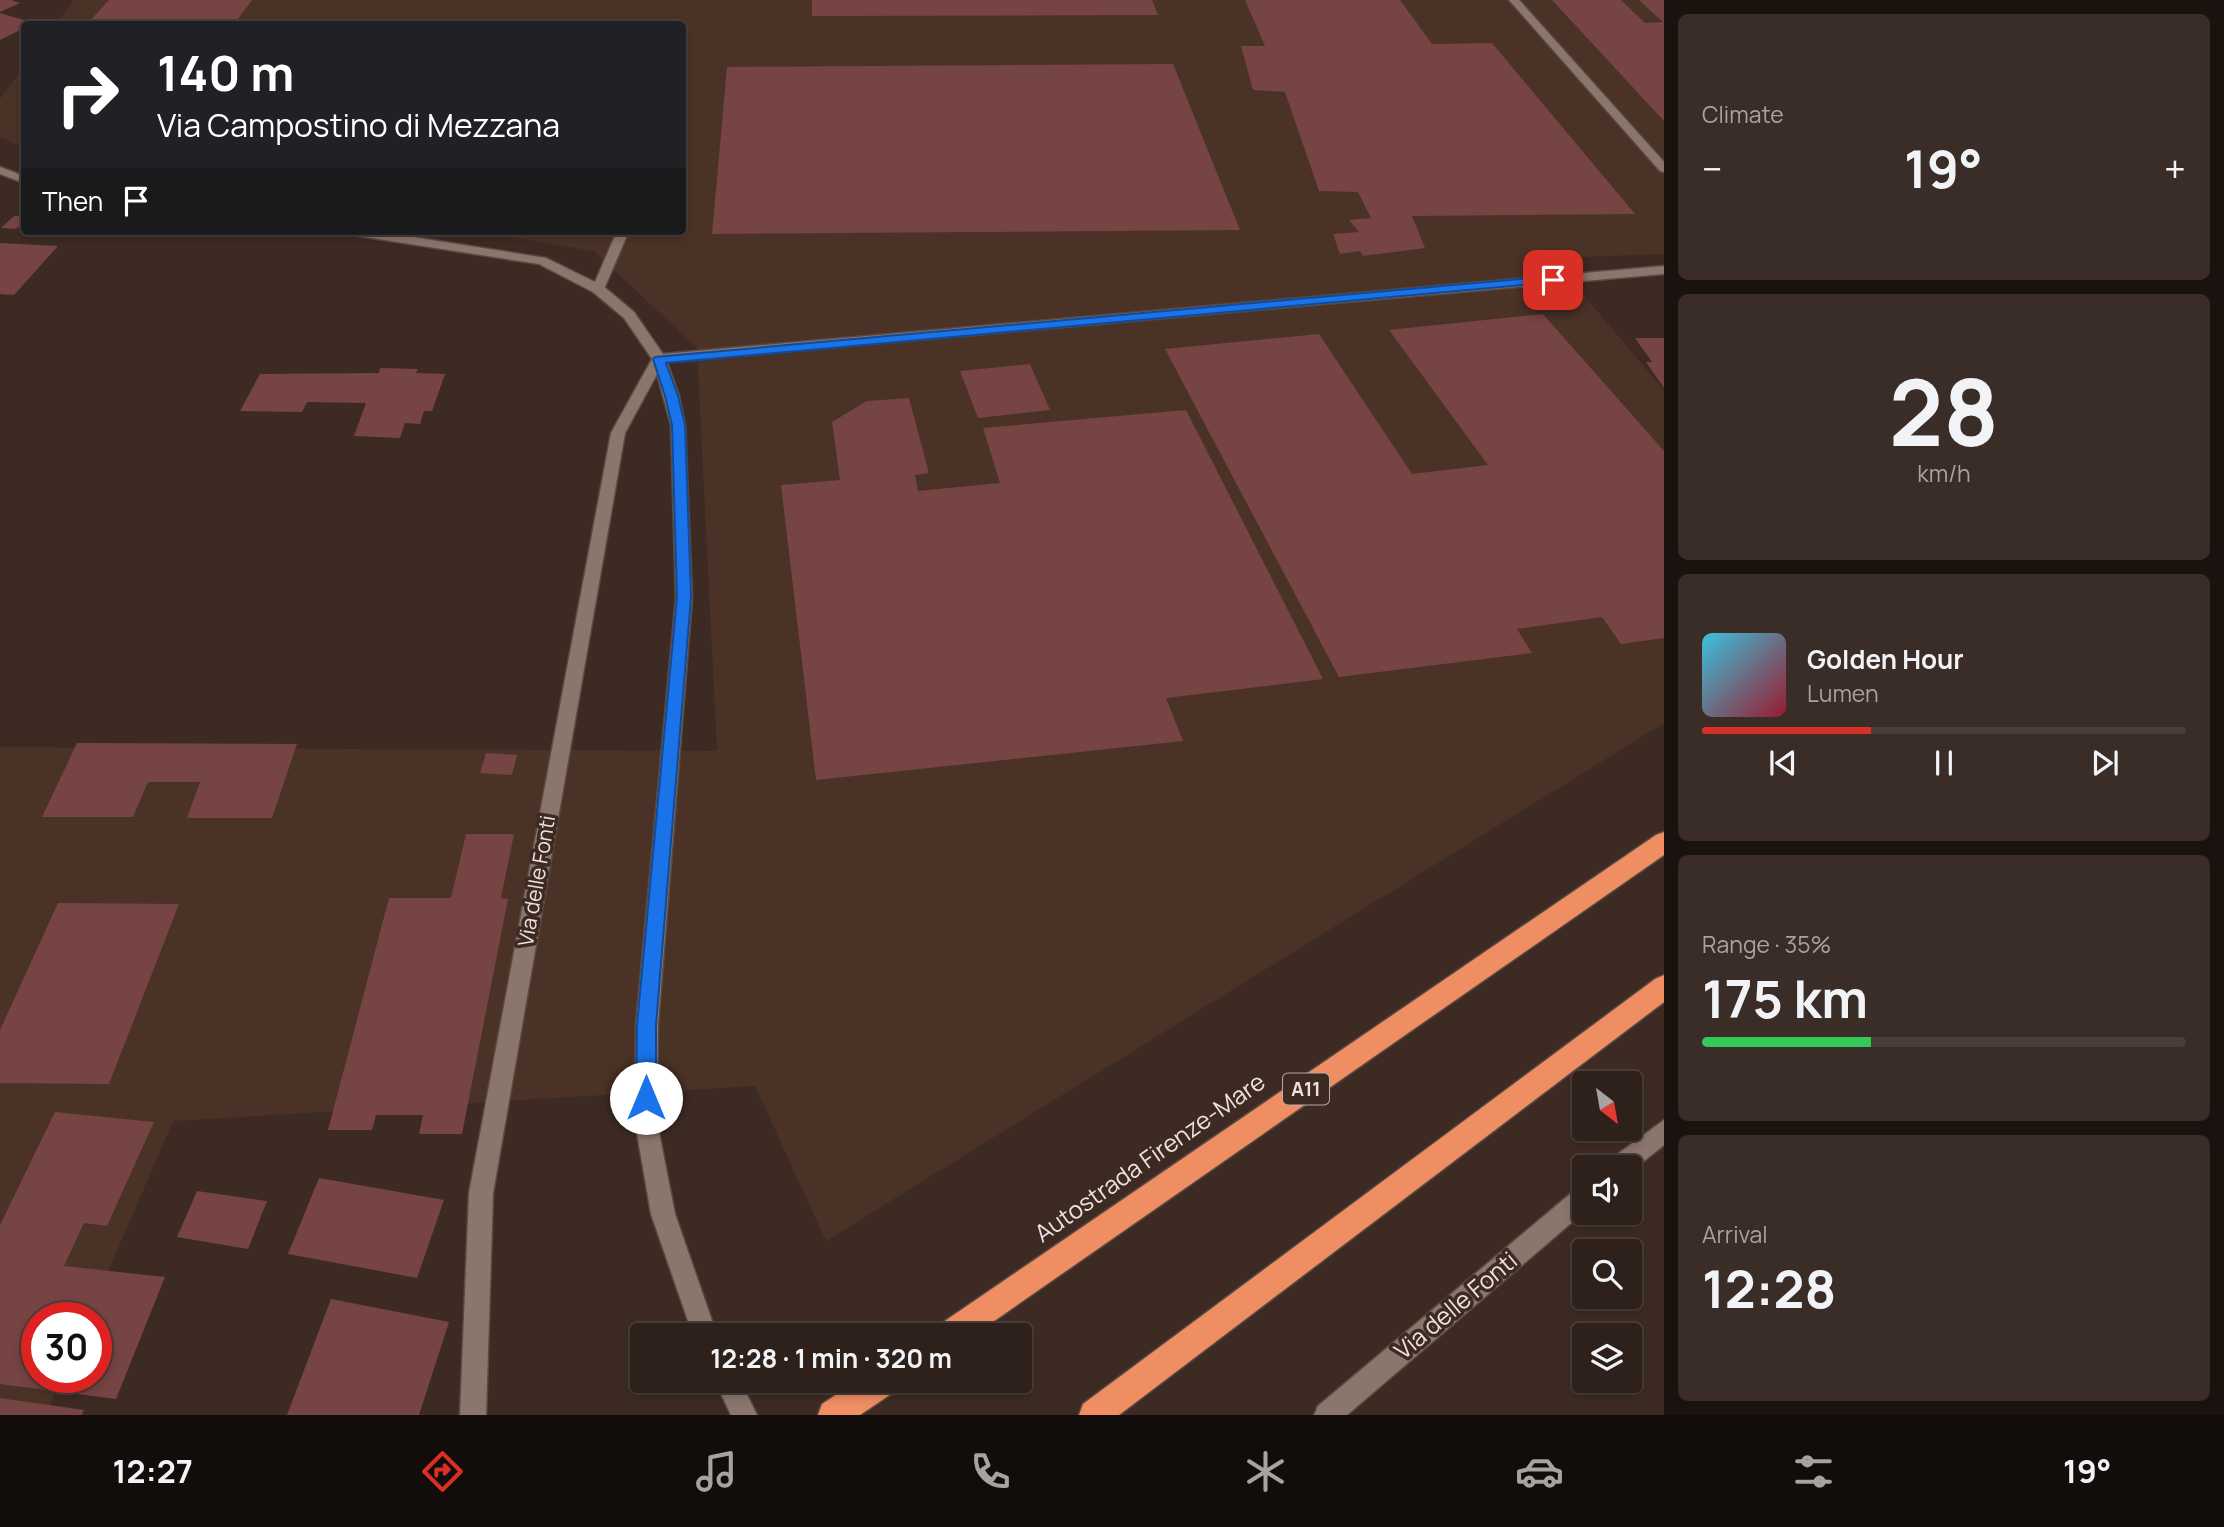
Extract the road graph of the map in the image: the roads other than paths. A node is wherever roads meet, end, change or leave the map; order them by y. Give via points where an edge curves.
1 (1514, 0) edge
2 (1664, 169) edge
3 (0, 170) edge
4 (21, 179) edge
5 (377, 235) edge
6 (621, 235) edge
7 (1664, 270) edge
8 (598, 289) junction
9 (659, 359) junction
10 (1664, 842) edge
11 (1664, 987) edge
12 (1664, 1131) edge
13 (1634, 1155) edge
14 (1572, 1207) edge
15 (700, 1323) edge
16 (966, 1323) edge
17 (733, 1393) edge
18 (865, 1393) edge
19 (473, 1415) edge
20 (744, 1415) edge
21 (833, 1415) edge
22 (1094, 1415) edge
23 (1327, 1415) edge

1 - 2 street
3 - 4 street
5 - 8 street via 542,261
6 - 8 street
7 - 9 street
8 - 9 street via 629,315
9 - 15 street via 678,425 684,597 647,1025 646,1122 663,1214
9 - 19 street, Via delle Fonti via 618,433 481,1194
10 - 16 highway, Autostrada Firenze-Mare / A11
11 - 22 highway
12 - 13 street
14 - 23 street, Via delle Fonti
17 - 20 street
18 - 21 highway

